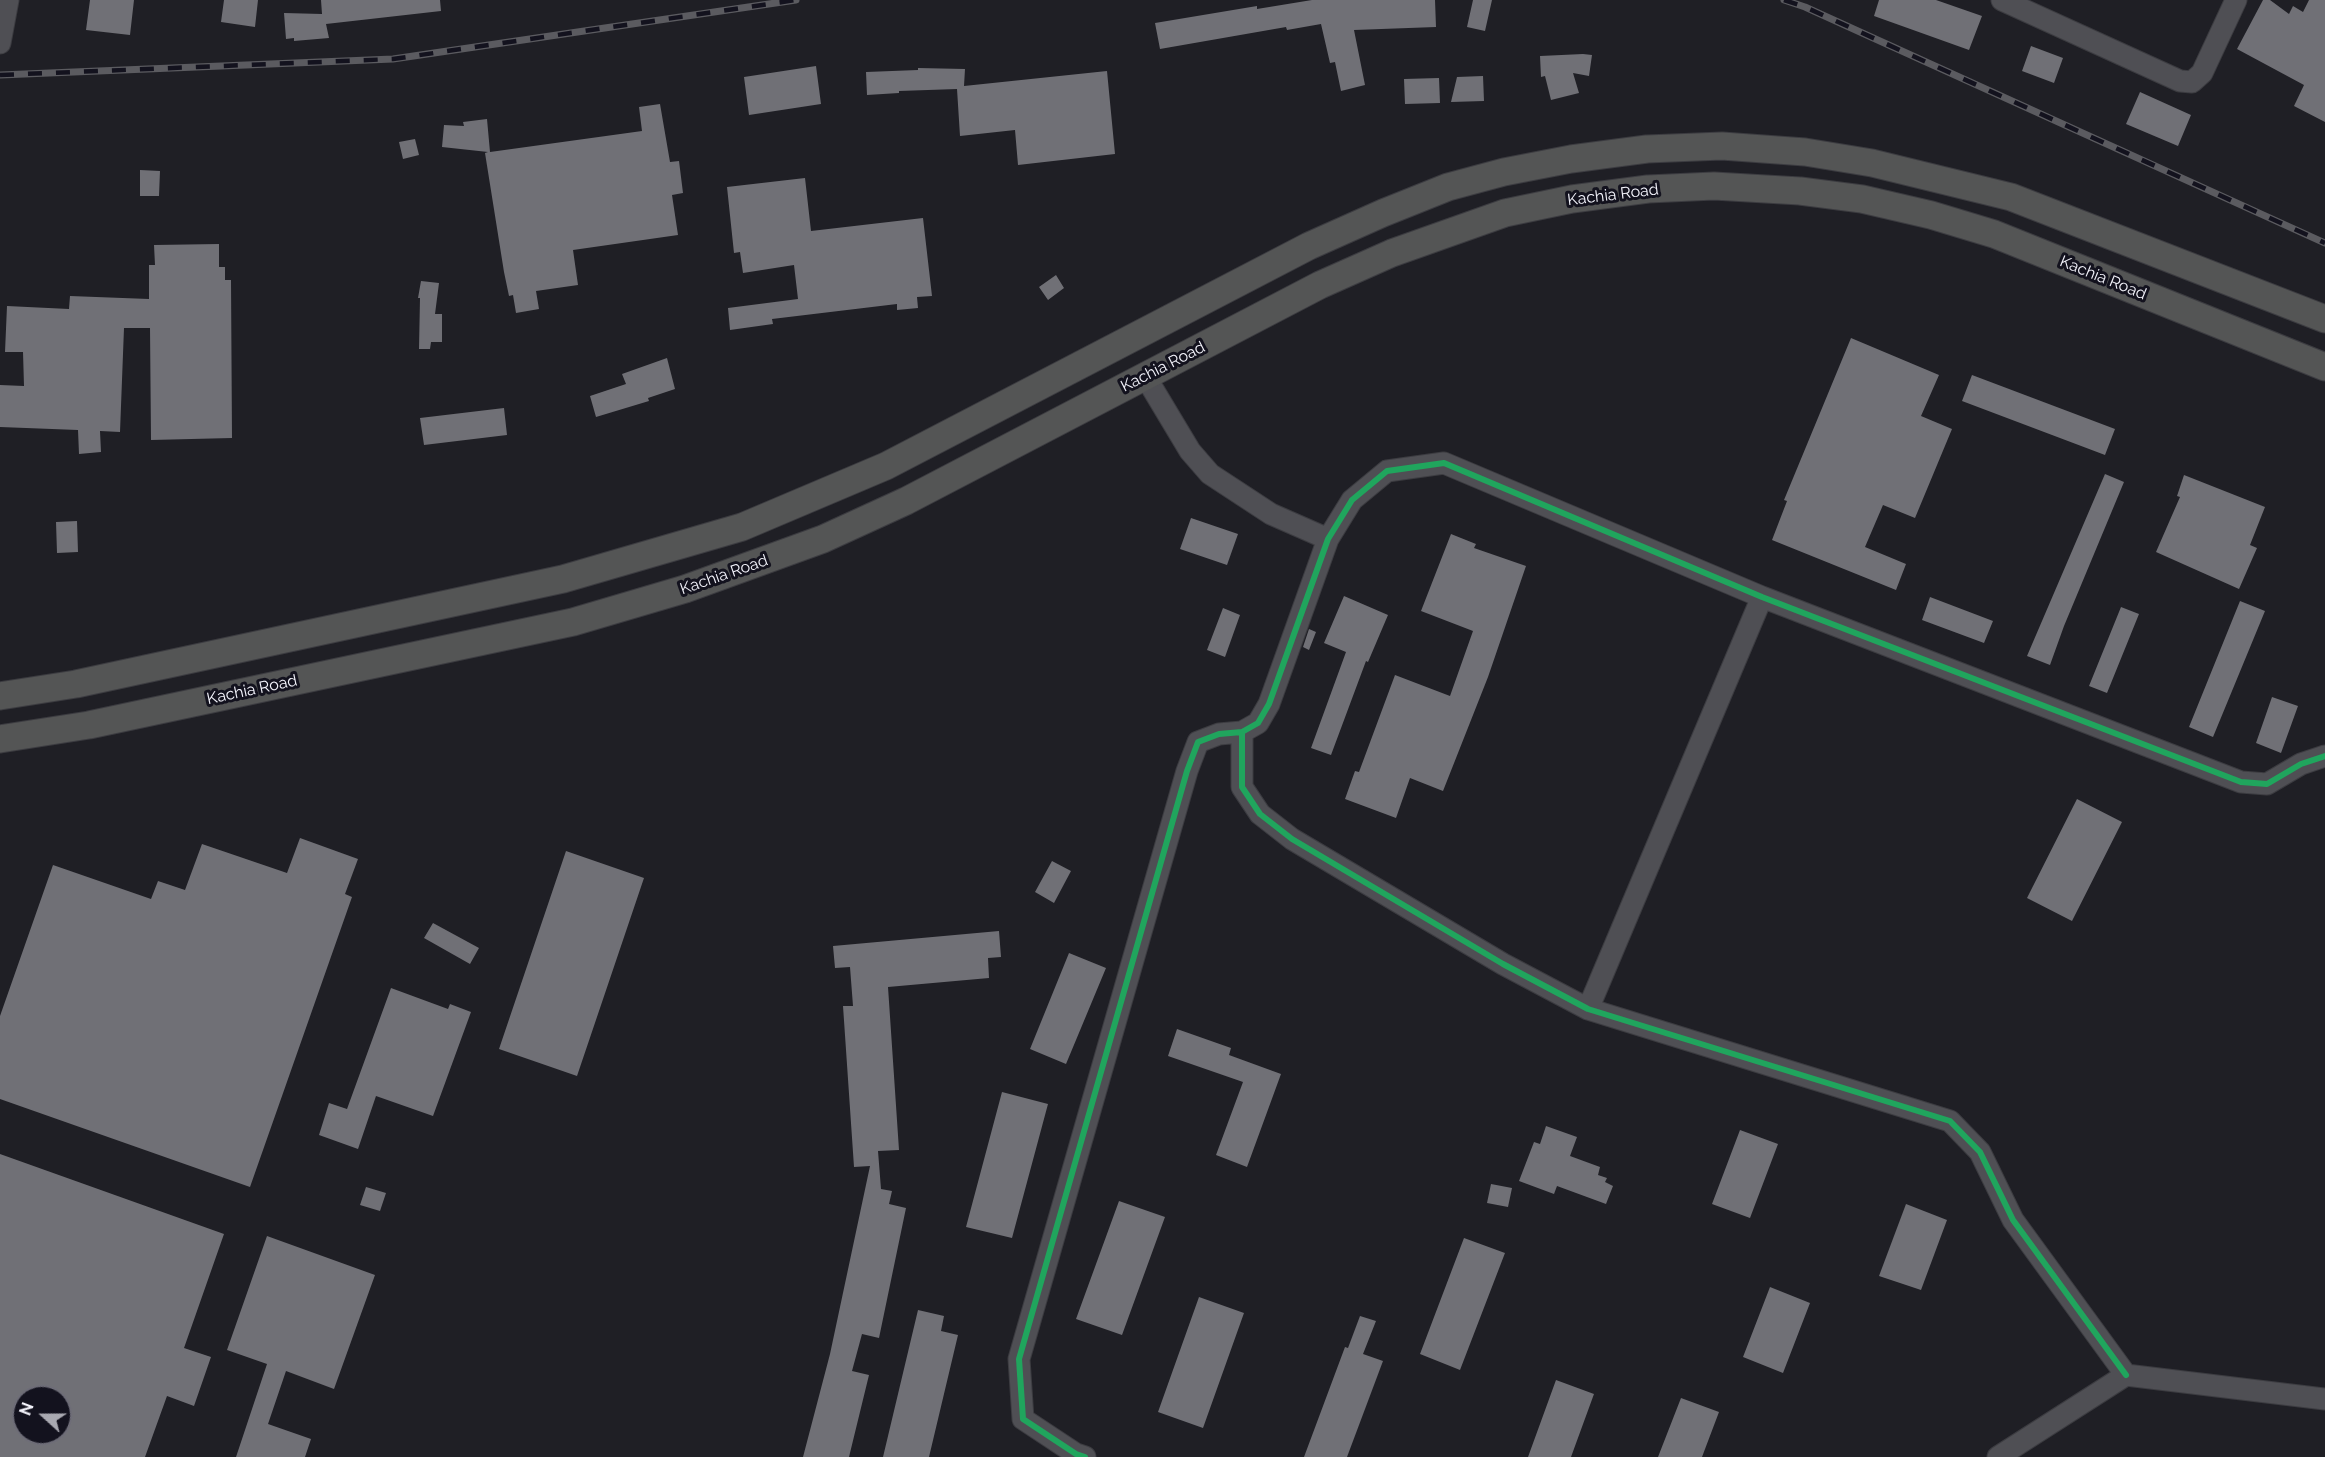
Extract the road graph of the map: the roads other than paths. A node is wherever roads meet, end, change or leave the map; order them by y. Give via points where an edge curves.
1 (8, 0) edge
2 (2002, 0) edge
3 (2236, 0) edge
4 (0, 43) edge
5 (2325, 319) edge
6 (2325, 367) edge
7 (1145, 376) junction
8 (1328, 539) junction
9 (1762, 597) junction
10 (0, 696) edge
11 (1242, 732) junction
12 (0, 739) edge
13 (2325, 756) edge
14 (1588, 1008) junction
15 (2126, 1375) junction
16 (2325, 1399) edge
17 (1085, 1457) edge
18 (1998, 1457) edge

1 - 4 street
2 - 3 street via 2180,81 2192,82 2202,73
5 - 10 main road via 2011,197 1872,163 1805,152 1722,146 1647,149 1571,159 1448,187 1383,213 1299,252 886,466 742,527 563,579 76,684
6 - 7 main road, Kachia Road via 1994,234 1931,215 1862,199 1714,186 1648,189 1572,199 1505,213 1455,229 1320,285
7 - 8 street via 1190,451 1210,474 1271,514
7 - 12 main road, Kachia Road via 906,501 824,539 685,589 561,624 89,725
8 - 9 street via 1352,500 1387,471 1443,463
8 - 11 street via 1269,704 1258,723
9 - 13 street via 2241,782 2267,784 2301,764
9 - 14 street
11 - 14 street via 1242,788 1260,814 1292,839 1503,964
11 - 17 street via 1219,734 1198,742 1187,771 1019,1359 1023,1419
14 - 15 street via 1950,1121 1980,1152 2013,1220
15 - 16 street
15 - 18 street

